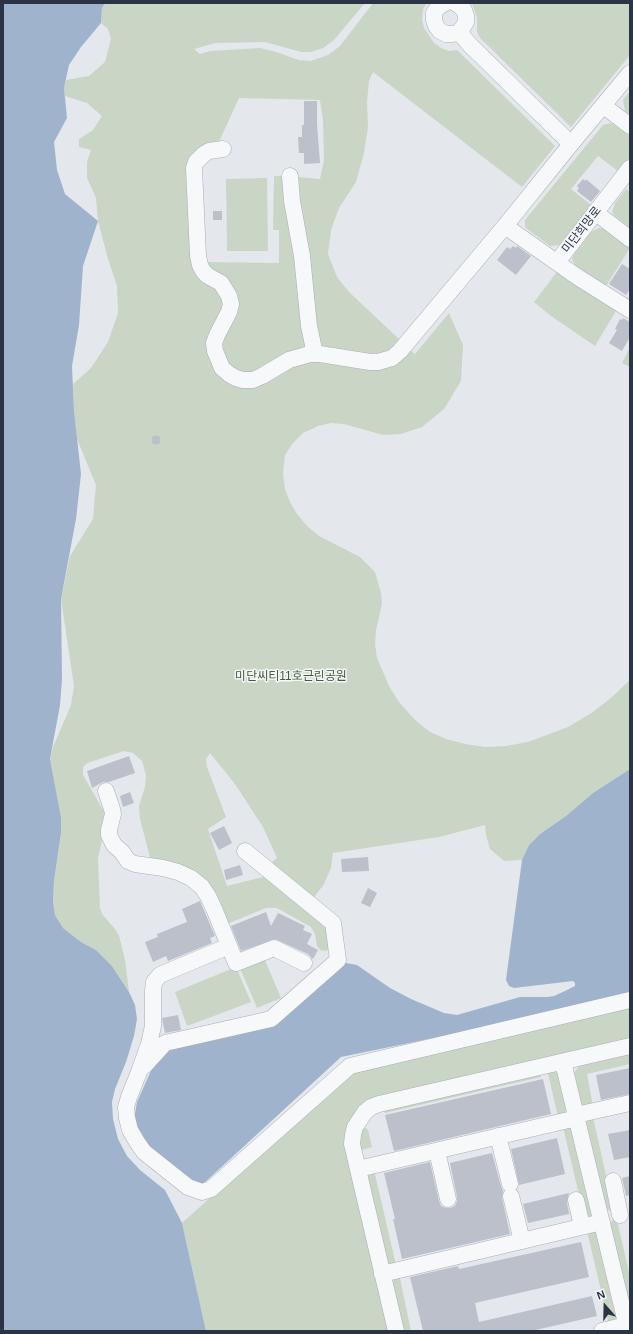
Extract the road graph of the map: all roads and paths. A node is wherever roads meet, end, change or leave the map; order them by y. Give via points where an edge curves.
1 (445, 3) edge
2 (455, 3) edge
3 (459, 32) junction
4 (630, 73) edge
5 (604, 106) junction
6 (630, 126) edge
7 (571, 144) junction
8 (223, 149) dead end
9 (630, 168) edge
10 (290, 176) dead end
11 (595, 212) junction
12 (504, 226) junction
13 (630, 239) edge
14 (557, 262) junction
15 (630, 310) edge
16 (315, 354) junction
17 (106, 791) dead end
18 (245, 851) dead end
19 (229, 946) junction
20 (304, 963) dead end
21 (630, 1000) edge
22 (630, 1046) edge
23 (563, 1062) junction
24 (139, 1072) junction
25 (630, 1103) edge
26 (576, 1116) junction
27 (498, 1136) junction
28 (437, 1151) junction
29 (358, 1169) junction
30 (613, 1181) dead end
31 (448, 1199) dead end
32 (576, 1200) dead end
33 (625, 1214) edge
34 (601, 1221) junction
35 (582, 1226) junction
36 (522, 1241) junction
37 (382, 1274) junction
38 (627, 1324) edge
39 (396, 1331) edge
40 (602, 1331) edge

1 - 3 street via 434,13 436,26 446,34
2 - 3 street via 464,10 466,16 466,22
3 - 7 street
4 - 5 street
5 - 6 street
5 - 7 street
7 - 12 street
8 - 16 street via 209,151 199,157 194,172 198,261 208,276 226,289 231,304 230,312 214,343 218,360 229,374 244,380 253,380 289,360
9 - 11 street, 미단희망로
10 - 16 street via 309,326
11 - 13 street
11 - 14 street, 미단희망로
12 - 14 street
12 - 16 street via 392,358 370,362
14 - 15 street, 미단희망로
17 - 19 street via 113,814 109,836 114,845 128,861 178,872 202,887 211,901
18 - 24 street via 333,923 338,960 271,1019 164,1043
19 - 20 street via 236,963 274,948
19 - 24 street via 160,975 154,982 153,1026
21 - 24 street via 350,1066 211,1189 202,1192 188,1187 168,1172 136,1142 130,1130 126,1107
22 - 23 street
23 - 26 street
23 - 29 street via 371,1107 359,1120 353,1135 352,1144
25 - 26 street
26 - 27 street
26 - 34 street
27 - 28 street
27 - 36 street
28 - 29 street
28 - 31 street
29 - 37 street
30 - 33 street
32 - 35 street
33 - 34 street
34 - 35 street
34 - 38 street
35 - 36 street
36 - 37 street
37 - 39 street
38 - 40 street

